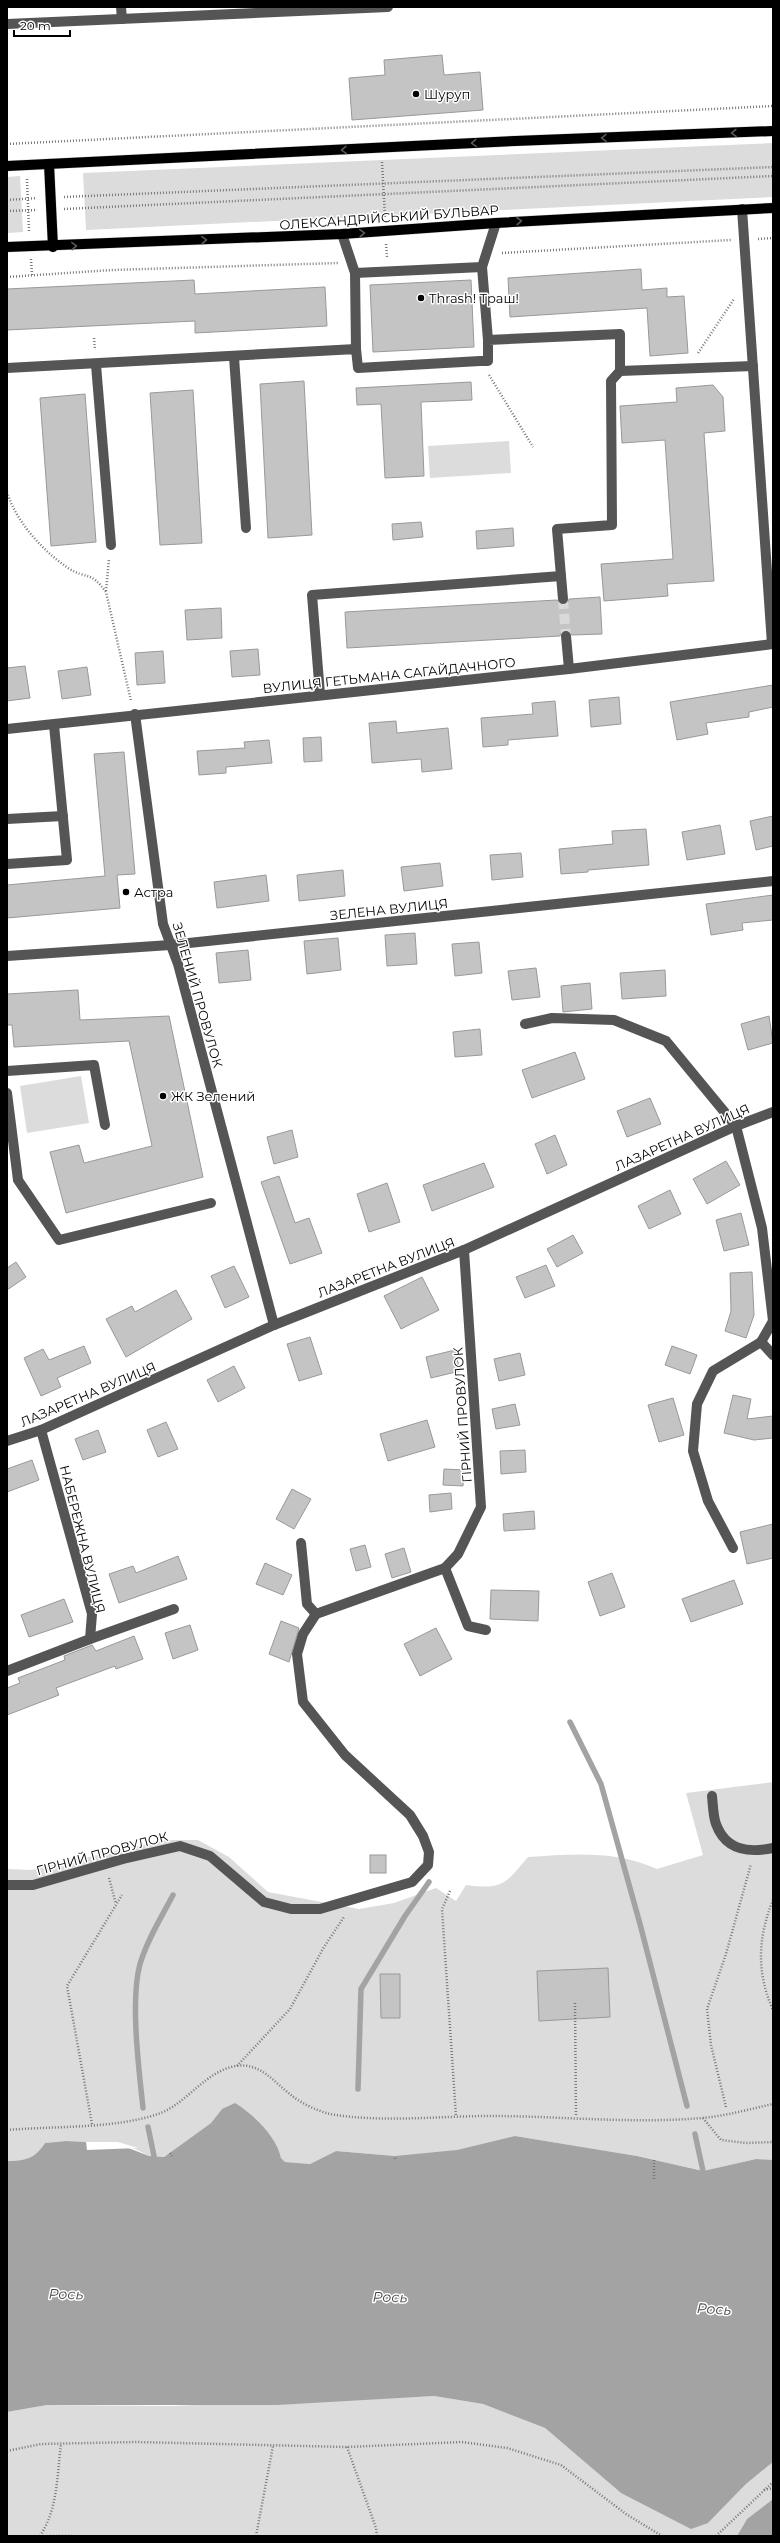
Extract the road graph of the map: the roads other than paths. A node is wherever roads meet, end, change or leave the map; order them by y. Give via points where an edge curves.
1 (121, 7) edge
2 (388, 7) edge
3 (122, 19) junction
4 (7, 24) edge
5 (773, 131) edge
6 (50, 164) junction
7 (7, 166) edge
8 (773, 208) edge
9 (742, 209) junction
10 (496, 223) junction
11 (342, 234) junction
12 (53, 247) junction
13 (7, 248) edge
14 (482, 267) junction
15 (355, 273) junction
16 (488, 340) junction
17 (356, 349) junction
18 (234, 357) junction
19 (96, 365) junction
20 (753, 366) junction
21 (7, 368) edge
22 (620, 371) junction
23 (246, 528) dead end
24 (111, 545) road end
25 (561, 576) junction
26 (563, 599) tunnel mouth
27 (566, 636) tunnel mouth
28 (772, 644) edge
29 (570, 669) junction
30 (320, 694) junction
31 (135, 714) junction
32 (54, 725) junction
33 (7, 729) edge
34 (63, 816) junction
35 (7, 819) edge
36 (7, 864) edge
37 (773, 881) edge
38 (170, 945) junction
39 (7, 956) edge
40 (524, 1024) dead end
41 (7, 1071) edge
42 (7, 1093) edge
43 (773, 1112) edge
44 (104, 1125) dead end
45 (736, 1126) junction
46 (211, 1203) dead end
47 (464, 1250) junction
48 (274, 1325) junction
49 (761, 1342) junction
50 (773, 1355) edge
51 (41, 1430) junction
52 (7, 1441) edge
53 (301, 1543) dead end
54 (733, 1548) dead end
55 (445, 1568) junction
56 (174, 1608) dead end
57 (316, 1614) junction
58 (486, 1630) dead end
59 (90, 1639) junction
60 (7, 1671) edge
61 (712, 1796) dead end
62 (773, 1848) edge
63 (7, 1885) edge

1 - 3 street
2 - 3 street
3 - 4 street
5 -> 6 main road
6 - 7 main road
6 - 12 main road
8 - 9 main road, ОЛЕКСАНДРІЙСЬКИЙ БУЛЬВАР
10 -> 9 main road, ОЛЕКСАНДРІЙСЬКИЙ БУЛЬВАР
9 - 20 street
11 -> 10 main road, ОЛЕКСАНДРІЙСЬКИЙ БУЛЬВАР
10 - 14 street
12 -> 11 main road, ОЛЕКСАНДРІЙСЬКИЙ БУЛЬВАР
11 - 15 street
12 - 13 main road, ОЛЕКСАНДРІЙСЬКИЙ БУЛЬВАР
14 - 15 street
14 - 16 street
15 - 17 street
16 - 17 street via 488,361 358,368
16 - 22 street via 620,334
17 - 18 street
18 - 19 street
18 - 23 street
19 - 21 street
19 - 24 street
20 - 22 street
20 - 28 street
22 - 25 street via 611,381 612,524 557,529
25 - 26 street
25 - 30 street via 312,595
27 - 29 street
28 - 29 street, ВУЛИЦЯ ГЕТЬМАНА САГАЙДАЧНОГО
29 - 30 street, ВУЛИЦЯ ГЕТЬМАНА САГАЙДАЧНОГО
30 - 31 street, ВУЛИЦЯ ГЕТЬМАНА САГАЙДАЧНОГО
31 - 32 street, ВУЛИЦЯ ГЕТЬМАНА САГАЙДАЧНОГО
31 - 38 street, ЗЕЛЕНИЙ ПРОВУЛОК via 163,924
32 - 33 street, ВУЛИЦЯ ГЕТЬМАНА САГАЙДАЧНОГО
32 - 34 street
34 - 35 street
34 - 36 street via 67,860
37 - 38 street, ЗЕЛЕНА ВУЛИЦЯ
38 - 39 street, ЗЕЛЕНА ВУЛИЦЯ
38 - 48 street, ЗЕЛЕНИЙ ПРОВУЛОК via 178,964
40 - 45 street via 552,1018 614,1020 666,1041
41 - 44 street via 94,1065
42 - 46 street via 18,1180 59,1240
43 - 45 street, ЛАЗАРЕТНА ВУЛИЦЯ
45 - 47 street, ЛАЗАРЕТНА ВУЛИЦЯ
45 - 49 street via 763,1236 773,1321
47 - 48 street, ЛАЗАРЕТНА ВУЛИЦЯ
47 - 55 street, ГІРНИЙ ПРОВУЛОК via 481,1507 458,1554
48 - 51 street, ЛАЗАРЕТНА ВУЛИЦЯ
49 - 50 street
49 - 54 street via 713,1371 697,1404 693,1451 708,1501
51 - 52 street, ЛАЗАРЕТНА ВУЛИЦЯ
51 - 59 street, НАБЕРЕЖНА ВУЛИЦЯ via 92,1614
53 - 57 street via 307,1604
55 - 57 street, ГІРНИЙ ПРОВУЛОК
55 - 58 street via 468,1626
56 - 59 street
57 - 63 street, ГІРНИЙ ПРОВУЛОК via 303,1634 297,1654 303,1702 345,1755 410,1815 423,1836 429,1852 428,1865 412,1882 320,1909 291,1909 264,1902 210,1856 180,1846 123,1859 33,1885
59 - 60 street
61 - 62 street via 716,1825 727,1840 740,1850 755,1852

